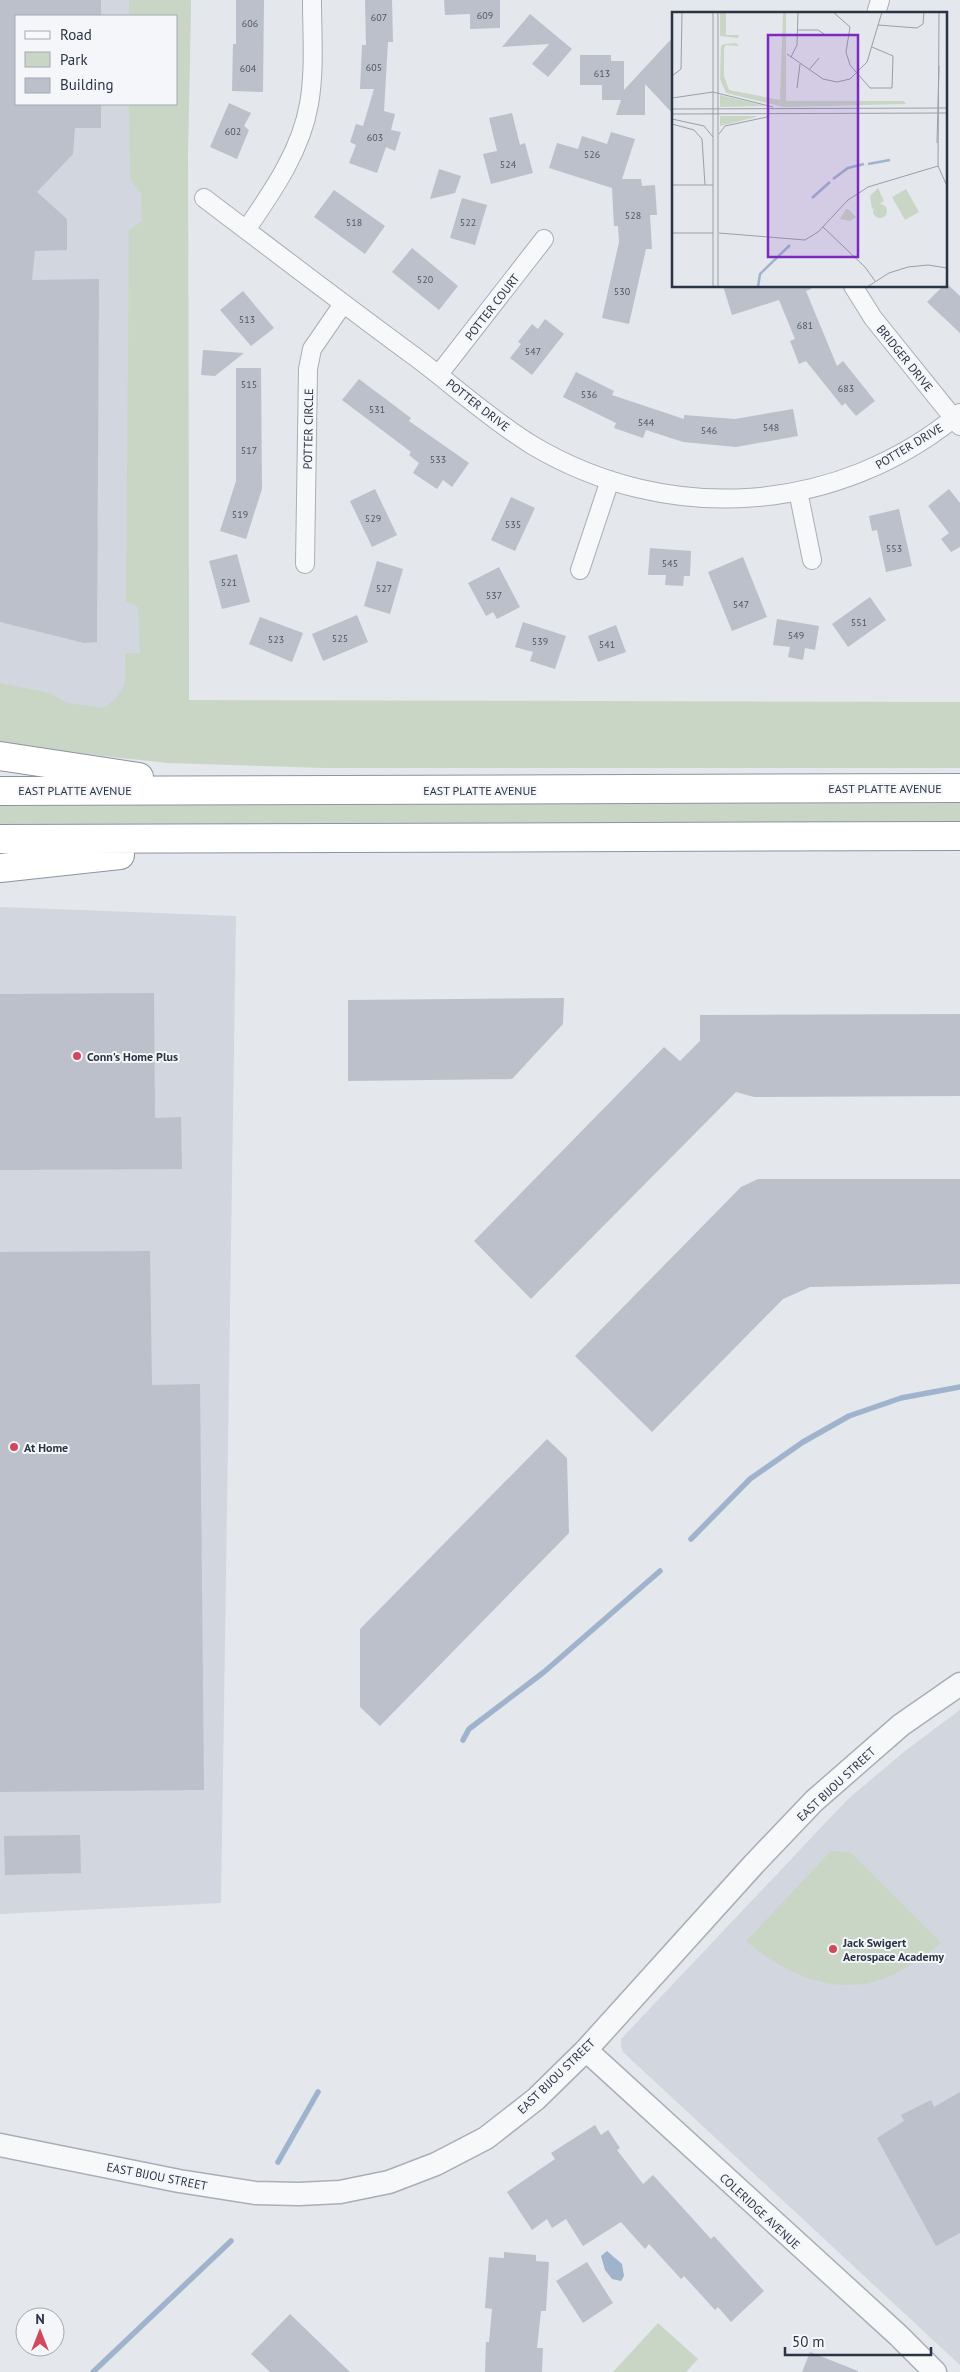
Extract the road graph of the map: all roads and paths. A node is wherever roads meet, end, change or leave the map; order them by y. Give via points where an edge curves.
1 (312, 0) edge
2 (204, 198) dead end
3 (246, 230) junction
4 (544, 239) dead end
5 (854, 288) edge
6 (343, 304) junction
7 (439, 374) junction
8 (958, 419) edge
9 (610, 480) junction
10 (798, 491) junction
11 (812, 560) dead end
12 (305, 564) dead end
13 (580, 570) dead end
14 (0, 756) edge
15 (960, 788) edge
16 (243, 789) junction
17 (0, 791) edge
18 (960, 836) edge
19 (0, 840) edge
20 (208, 840) junction
21 (0, 868) edge
22 (960, 1684) edge
23 (586, 2050) junction
24 (0, 2145) edge
25 (935, 2372) edge

1 - 3 street via 312,78 302,131 275,187
2 - 3 street, POTTER DRIVE
3 - 6 street, POTTER DRIVE
4 - 7 street, POTTER COURT
5 - 8 street, BRIDGER DRIVE via 873,318
6 - 7 street, POTTER DRIVE
6 - 12 street, POTTER CIRCLE via 312,349 308,369
7 - 9 street, POTTER DRIVE via 528,442
8 - 10 street, POTTER DRIVE via 878,466
9 - 10 street, POTTER DRIVE via 641,490 710,499 738,500
9 - 13 street
10 - 11 street
14 - 16 highway
15 - 16 highway, EAST PLATTE AVENUE
16 - 17 highway, EAST PLATTE AVENUE
18 - 20 highway
19 - 20 highway
20 - 21 highway via 141,852
22 - 23 street, EAST BIJOU STREET via 901,1725 814,1801
23 - 24 street, EAST BIJOU STREET via 536,2100 486,2138 436,2164 389,2182 340,2192 255,2193
23 - 25 street, COLERIDGE AVENUE

